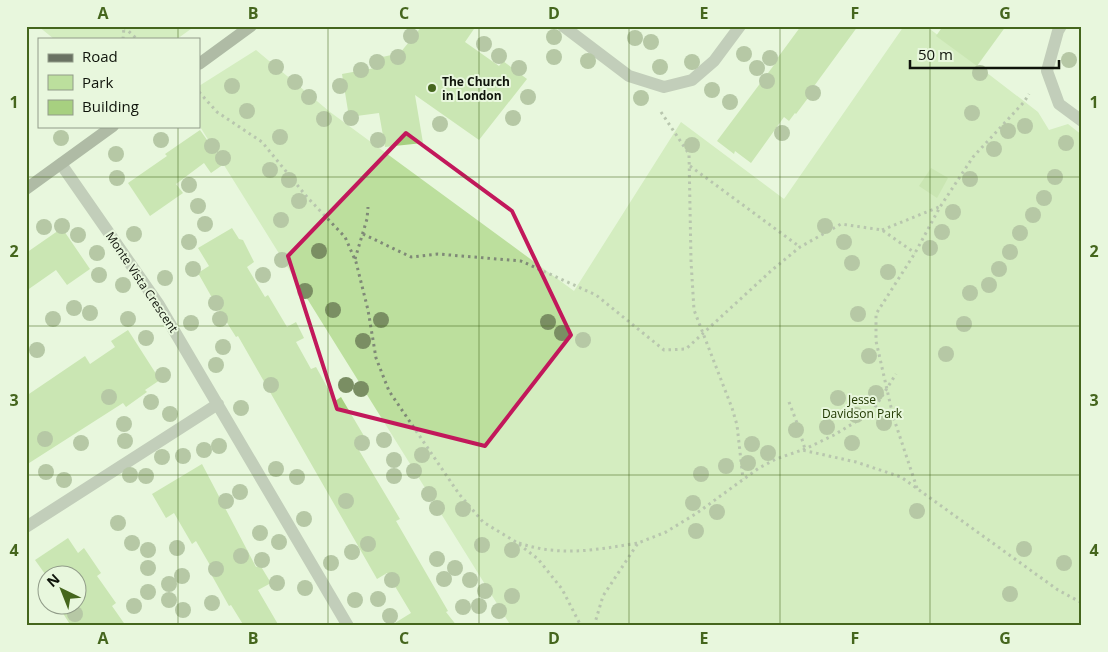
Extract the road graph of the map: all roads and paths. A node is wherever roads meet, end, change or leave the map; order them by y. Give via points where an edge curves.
1 (251, 26) edge
2 (563, 26) edge
3 (740, 26) edge
4 (1061, 26) edge
5 (124, 27) edge
6 (136, 38) edge
7 (200, 63) edge
8 (200, 93) edge
9 (1029, 94) dead end
10 (661, 112) dead end
11 (1082, 121) edge
12 (110, 128) edge
13 (61, 164) junction
14 (689, 165) junction
15 (26, 189) edge
16 (368, 207) dead end
17 (940, 207) junction
18 (882, 230) junction
19 (362, 234) junction
20 (800, 247) junction
21 (914, 253) junction
22 (355, 260) junction
23 (896, 374) dead end
24 (789, 402) dead end
25 (218, 404) junction
26 (803, 450) junction
27 (743, 479) junction
28 (917, 488) junction
29 (26, 527) edge
30 (516, 542) junction
31 (638, 542) junction
32 (1082, 603) edge
33 (348, 626) edge
34 (580, 626) edge
35 (594, 626) edge

1 - 7 street
2 - 3 street via 629,76 664,87 692,80 714,61
4 - 11 street via 1047,71 1060,104
5 - 6 path
8 - 22 path via 217,112 262,142 344,237
9 - 17 path via 973,157
10 - 14 path via 689,154
12 - 13 street
13 - 15 street
13 - 25 street, Monte Vista Crescent via 159,304
14 - 20 path
14 - 27 path via 694,310 732,408
16 - 19 path
17 - 18 path
17 - 21 path
18 - 20 path via 841,224
18 - 21 path
19 - 20 path via 411,257 438,254 521,261 596,295 664,350 686,350
19 - 22 path
21 - 28 path via 876,314 876,341 893,416
22 - 30 path via 376,358 389,391 459,494 483,522
23 - 26 path via 872,412
24 - 26 path
25 - 29 street
25 - 33 street, Monte Vista Crescent
26 - 27 path via 776,459
26 - 28 path via 856,462 901,477
27 - 31 path via 698,513 666,532
28 - 32 path via 1058,590
30 - 31 path via 537,549 579,552
30 - 34 path via 538,559 562,589
31 - 35 path via 603,596

